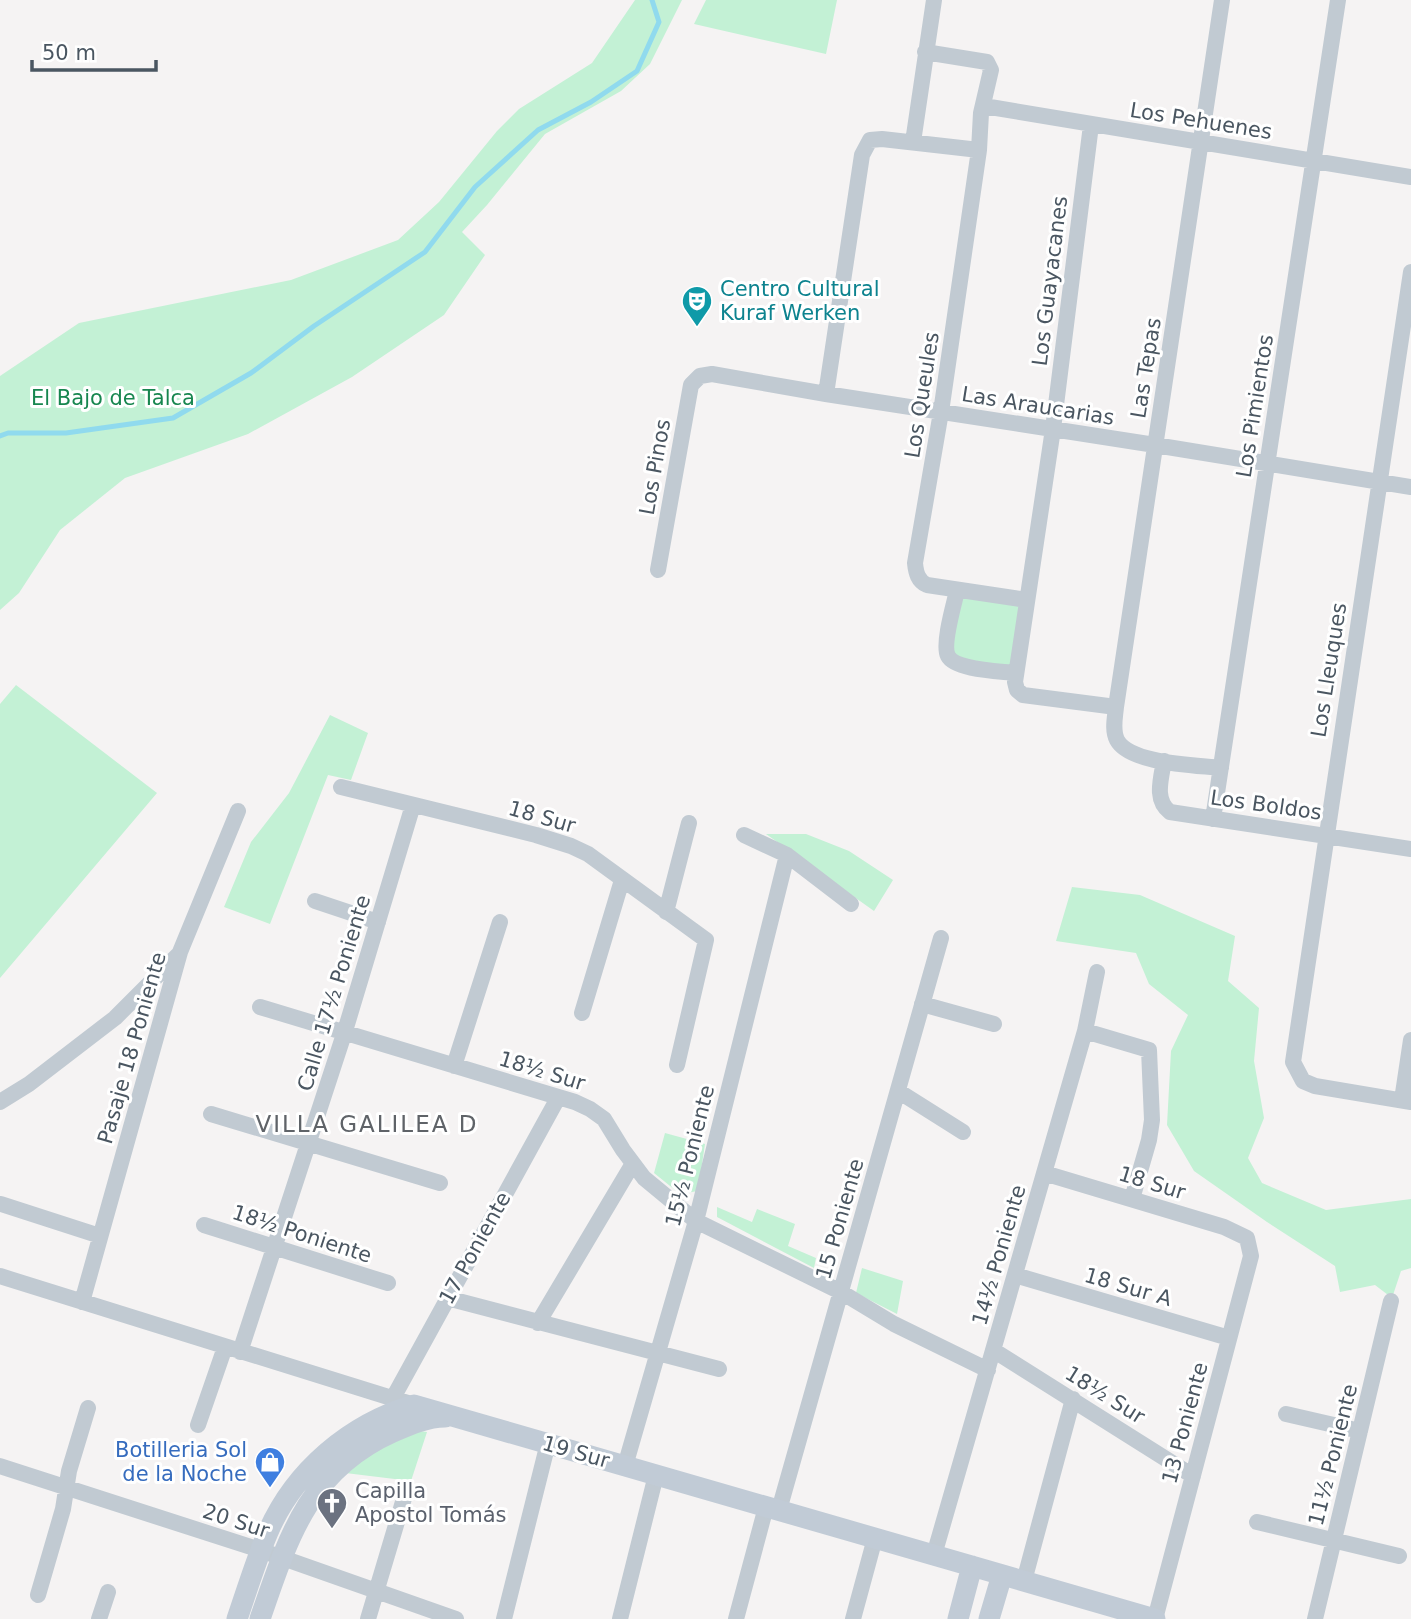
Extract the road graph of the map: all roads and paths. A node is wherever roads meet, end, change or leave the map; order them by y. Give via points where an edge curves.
1 (934, 0) edge
2 (1222, 0) edge
3 (1338, 0) edge
4 (925, 52) junction
5 (984, 106) junction
6 (1091, 125) junction
7 (913, 142) junction
8 (1201, 143) junction
9 (979, 150) junction
10 (1314, 161) junction
11 (1411, 177) edge
12 (1411, 272) edge
13 (700, 376) joint
14 (826, 394) junction
15 (941, 412) junction
16 (1053, 429) junction
17 (1155, 444) junction
18 (1267, 463) junction
19 (1379, 482) junction
20 (1411, 487) edge
21 (657, 570) dead end
22 (957, 591) junction
23 (1027, 600) junction
24 (1015, 673) junction
25 (1116, 707) junction
26 (1164, 761) junction
27 (1221, 768) junction
28 (341, 787) dead end
29 (413, 805) junction
30 (238, 811) dead end
31 (1213, 819) junction
32 (689, 823) dead end
33 (744, 835) dead end
34 (1325, 835) junction
35 (1411, 849) edge
36 (787, 855) junction
37 (622, 880) junction
38 (315, 901) dead end
39 (851, 904) dead end
40 (666, 912) junction
41 (378, 922) junction
42 (500, 922) dead end
43 (941, 939) dead end
44 (180, 952) junction
45 (1097, 972) dead end
46 (922, 1004) junction
47 (260, 1006) dead end
48 (582, 1013) dead end
49 (994, 1024) dead end
50 (345, 1031) junction
51 (1085, 1031) junction
52 (1411, 1040) edge
53 (677, 1065) dead end
54 (454, 1066) junction
55 (898, 1091) junction
56 (558, 1098) junction
57 (1406, 1101) edge
58 (0, 1102) edge
59 (211, 1114) dead end
60 (963, 1132) dead end
61 (308, 1143) junction
62 (632, 1165) junction
63 (1044, 1173) junction
64 (440, 1183) dead end
65 (1132, 1199) junction
66 (1, 1204) edge
67 (696, 1221) junction
68 (204, 1225) dead end
69 (100, 1236) junction
70 (1247, 1238) joint
71 (274, 1247) junction
72 (1015, 1275) junction
73 (0, 1276) edge
74 (388, 1283) dead end
75 (841, 1292) junction
76 (447, 1298) junction
77 (1391, 1301) dead end
78 (82, 1302) junction
79 (538, 1323) junction
80 (1229, 1338) junction
81 (232, 1350) junction
82 (993, 1350) junction
83 (658, 1354) junction
84 (719, 1369) dead end
85 (988, 1370) junction
86 (393, 1398) junction
87 (1073, 1399) junction
88 (414, 1405) junction
89 (88, 1408) dead end
90 (1286, 1414) dead end
91 (457, 1417) junction
92 (198, 1425) dead end
93 (1360, 1431) junction
94 (548, 1443) junction
95 (0, 1466) edge
96 (625, 1466) junction
97 (656, 1475) junction
98 (1193, 1476) junction
99 (67, 1488) junction
100 (405, 1495) dead end
101 (773, 1508) junction
102 (1257, 1522) dead end
103 (875, 1538) junction
104 (1334, 1541) junction
105 (261, 1550) junction
106 (934, 1555) junction
107 (1399, 1556) dead end
108 (281, 1559) junction
109 (972, 1566) junction
110 (1002, 1575) junction
111 (1024, 1581) junction
112 (376, 1591) junction
113 (108, 1592) dead end
114 (38, 1595) dead end
115 (1121, 1614) edge
116 (99, 1619) edge
117 (237, 1619) edge
118 (260, 1619) edge
119 (368, 1619) edge
120 (456, 1619) edge
121 (504, 1619) edge
122 (620, 1619) edge
123 (736, 1619) edge
124 (853, 1619) edge
125 (958, 1619) edge
126 (989, 1619) edge
127 (1155, 1619) edge
128 (1315, 1619) edge

1 - 4 street
2 - 8 street, Las Tepas
3 - 10 street, Los Pimientos
4 - 5 street, Los Queules via 986,62 991,69
4 - 7 street
5 - 6 street, Los Pehuenes
5 - 9 street, Los Queules
6 - 8 street, Los Pehuenes
6 - 16 street, Los Guayacanes
7 - 9 street
7 - 14 street via 870,140 862,155
8 - 10 street, Los Pehuenes
8 - 17 street, Las Tepas
9 - 15 street, Los Queules
10 - 11 street, Los Pehuenes
10 - 18 street, Los Pimientos
12 - 19 street, Los Lleuques
13 - 14 street, Las Araucarias via 712,374
13 - 21 street, Los Pinos via 691,385
14 - 15 street, Las Araucarias
15 - 16 street, Las Araucarias
15 - 22 street, Los Queules via 915,563 922,583
16 - 17 street, Las Araucarias
16 - 23 street, Los Guayacanes
17 - 18 street, Las Araucarias
17 - 25 street, Las Tepas
18 - 19 street, Las Araucarias
18 - 27 street, Los Pimientos
19 - 20 street, Las Araucarias
19 - 34 street, Los Lleuques
22 - 23 street, Los Queules
22 - 24 street via 948,657 957,665
23 - 24 street, Los Guayacanes
24 - 25 street, Los Guayacanes via 1017,690 1023,695
25 - 26 street, Las Tepas via 1118,742 1133,754
26 - 27 street
26 - 31 street, Los Boldos via 1159,794 1163,807
27 - 31 street, Los Pimientos
28 - 29 street, 18 Sur
29 - 37 street, 18 Sur via 571,846
29 - 41 street, Calle 17½ Poniente
30 - 44 street, Pasaje 18 Poniente
31 - 34 street, Los Boldos
32 - 40 street
33 - 36 street
34 - 35 street, Los Boldos
34 - 57 street, Los Lleuques via 1293,1062 1303,1081 1315,1086
36 - 39 street
36 - 67 street, 15½ Poniente
37 - 40 street, 18 Sur
37 - 48 street
38 - 41 street
40 - 53 street, 18 Sur via 706,940
41 - 50 street, Calle 17½ Poniente
42 - 54 street
43 - 46 street, 15 Poniente
44 - 58 street via 115,1018
44 - 69 street, Pasaje 18 Poniente
45 - 51 street, 14½ Poniente
46 - 49 street
46 - 55 street, 15 Poniente
47 - 50 street, 18½ Sur
50 - 54 street, 18½ Sur
50 - 61 street, Calle 17½ Poniente
51 - 63 street, 14½ Poniente
51 - 65 street via 1149,1051 1152,1120
52 - 57 street
54 - 56 street, 18½ Sur
55 - 60 street
55 - 75 street, 15 Poniente
56 - 62 street, 18½ Sur via 583,1105 604,1119
56 - 76 street, 17 Poniente
59 - 61 street
61 - 64 street
61 - 71 street, Calle 17½ Poniente
62 - 67 street, 18½ Sur
62 - 79 street
63 - 65 street, 18 Sur
63 - 72 street, 14½ Poniente
65 - 70 street, 18 Sur
66 - 69 street
67 - 75 street, 18½ Sur
67 - 83 street, 15½ Poniente
68 - 71 street, 18½ Poniente
69 - 78 street, Pasaje 18 Poniente
70 - 80 street, 13 Poniente via 1251,1256
71 - 74 street, 18½ Poniente
71 - 81 street, Calle 17½ Poniente
72 - 80 street, 18 Sur A
72 - 82 street, 14½ Poniente
73 - 78 street, 19 Sur
75 - 85 street, 18½ Sur
75 - 101 street, 15 Poniente
76 - 79 street
76 - 86 street, 17 Poniente
77 - 93 street, 11½ Poniente
78 - 81 street, 19 Sur
79 - 83 street
80 - 98 street, 13 Poniente
81 - 86 street, 19 Sur
81 - 92 street, Calle 17½ Poniente
82 - 85 street, 14½ Poniente
82 - 87 street, 18½ Sur
83 - 84 street
83 - 96 street, 15½ Poniente
85 - 106 street, 14½ Poniente
86 - 88 street, 19 Sur
87 - 98 street, 18½ Sur
87 - 111 street
88 - 91 street, 19 Sur
88 - 105 street via 355,1431 318,1460 278,1511
89 - 99 street
90 - 93 street
91 - 94 street, 19 Sur
91 - 108 street via 438,1417 401,1428 351,1457 310,1499
93 - 104 street, 11½ Poniente
94 - 96 street, 19 Sur
94 - 121 street
95 - 99 street, 20 Sur
96 - 97 street, 19 Sur
97 - 101 street, 19 Sur
97 - 122 street
98 - 127 street, 13 Poniente
99 - 105 street, 20 Sur
99 - 114 street
100 - 112 street
101 - 103 street, 19 Sur
101 - 123 street, 15 Poniente
102 - 104 street
103 - 106 street, 19 Sur
103 - 124 street
104 - 107 street
104 - 128 street, 11½ Poniente
105 - 108 street, 20 Sur
105 - 117 street
106 - 109 street, 19 Sur
108 - 112 street, 20 Sur
108 - 118 street
109 - 110 street, 19 Sur
109 - 125 street
110 - 111 street, 19 Sur
110 - 126 street
111 - 115 street, 19 Sur
112 - 119 street
112 - 120 street, 20 Sur
113 - 116 street
115 - 127 street, 19 Sur

